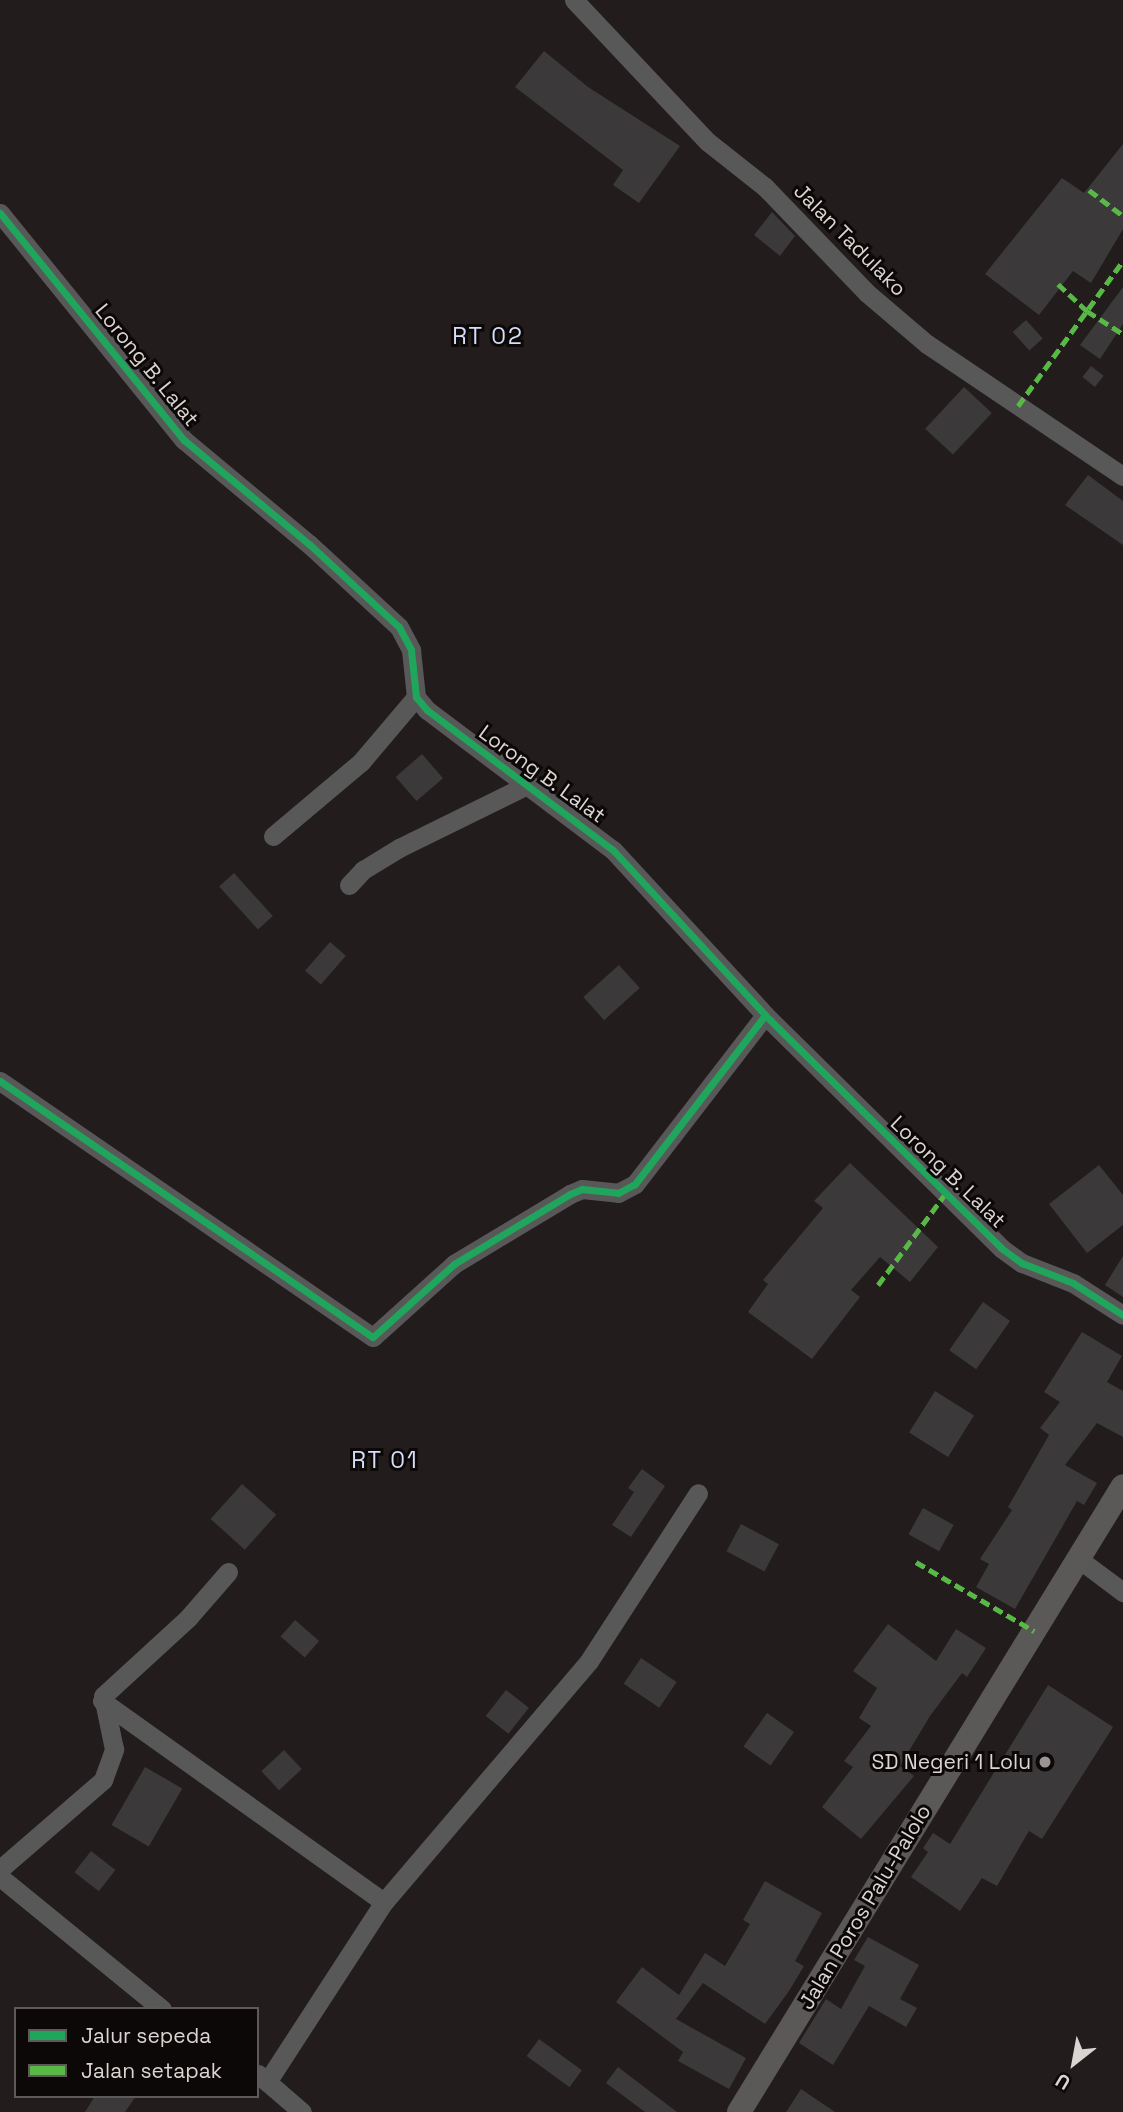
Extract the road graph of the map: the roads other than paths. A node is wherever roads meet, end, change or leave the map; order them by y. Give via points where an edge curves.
1 (574, 0) edge
2 (0, 213) edge
3 (1123, 476) edge
4 (416, 697) junction
5 (529, 784) junction
6 (273, 836) dead end
7 (349, 885) dead end
8 (765, 1015) junction
9 (0, 1082) edge
10 (1123, 1315) edge
11 (1123, 1486) edge
12 (698, 1493) dead end
13 (1080, 1560) junction
14 (228, 1572) dead end
15 (1123, 1592) edge
16 (102, 1701) junction
17 (0, 1869) edge
18 (0, 1877) edge
19 (384, 1902) junction
20 (160, 2007) edge
21 (262, 2078) edge
22 (302, 2112) edge
23 (739, 2112) edge

1 - 3 street, Jalan Tadulako via 708,142 765,187 867,293 927,344
2 - 4 street, Lorong B. Lalat via 184,440 399,626 411,650
4 - 5 street, Lorong B. Lalat via 442,723
4 - 6 street via 361,762
5 - 7 street via 399,848 363,870
5 - 8 street, Lorong B. Lalat via 613,850
8 - 9 street via 635,1184 618,1193 582,1189 570,1194 454,1264 373,1337 365,1336 265,1259
8 - 10 street, Lorong B. Lalat via 1001,1248 1022,1263 1073,1283
11 - 13 main road, Jalan Poros Palu-Palolo
12 - 19 street via 590,1661
13 - 15 street
13 - 23 main road, Jalan Poros Palu-Palolo
14 - 16 street via 188,1618
16 - 17 street via 114,1749 103,1780
16 - 19 street
18 - 20 street
19 - 21 street
21 - 22 street

